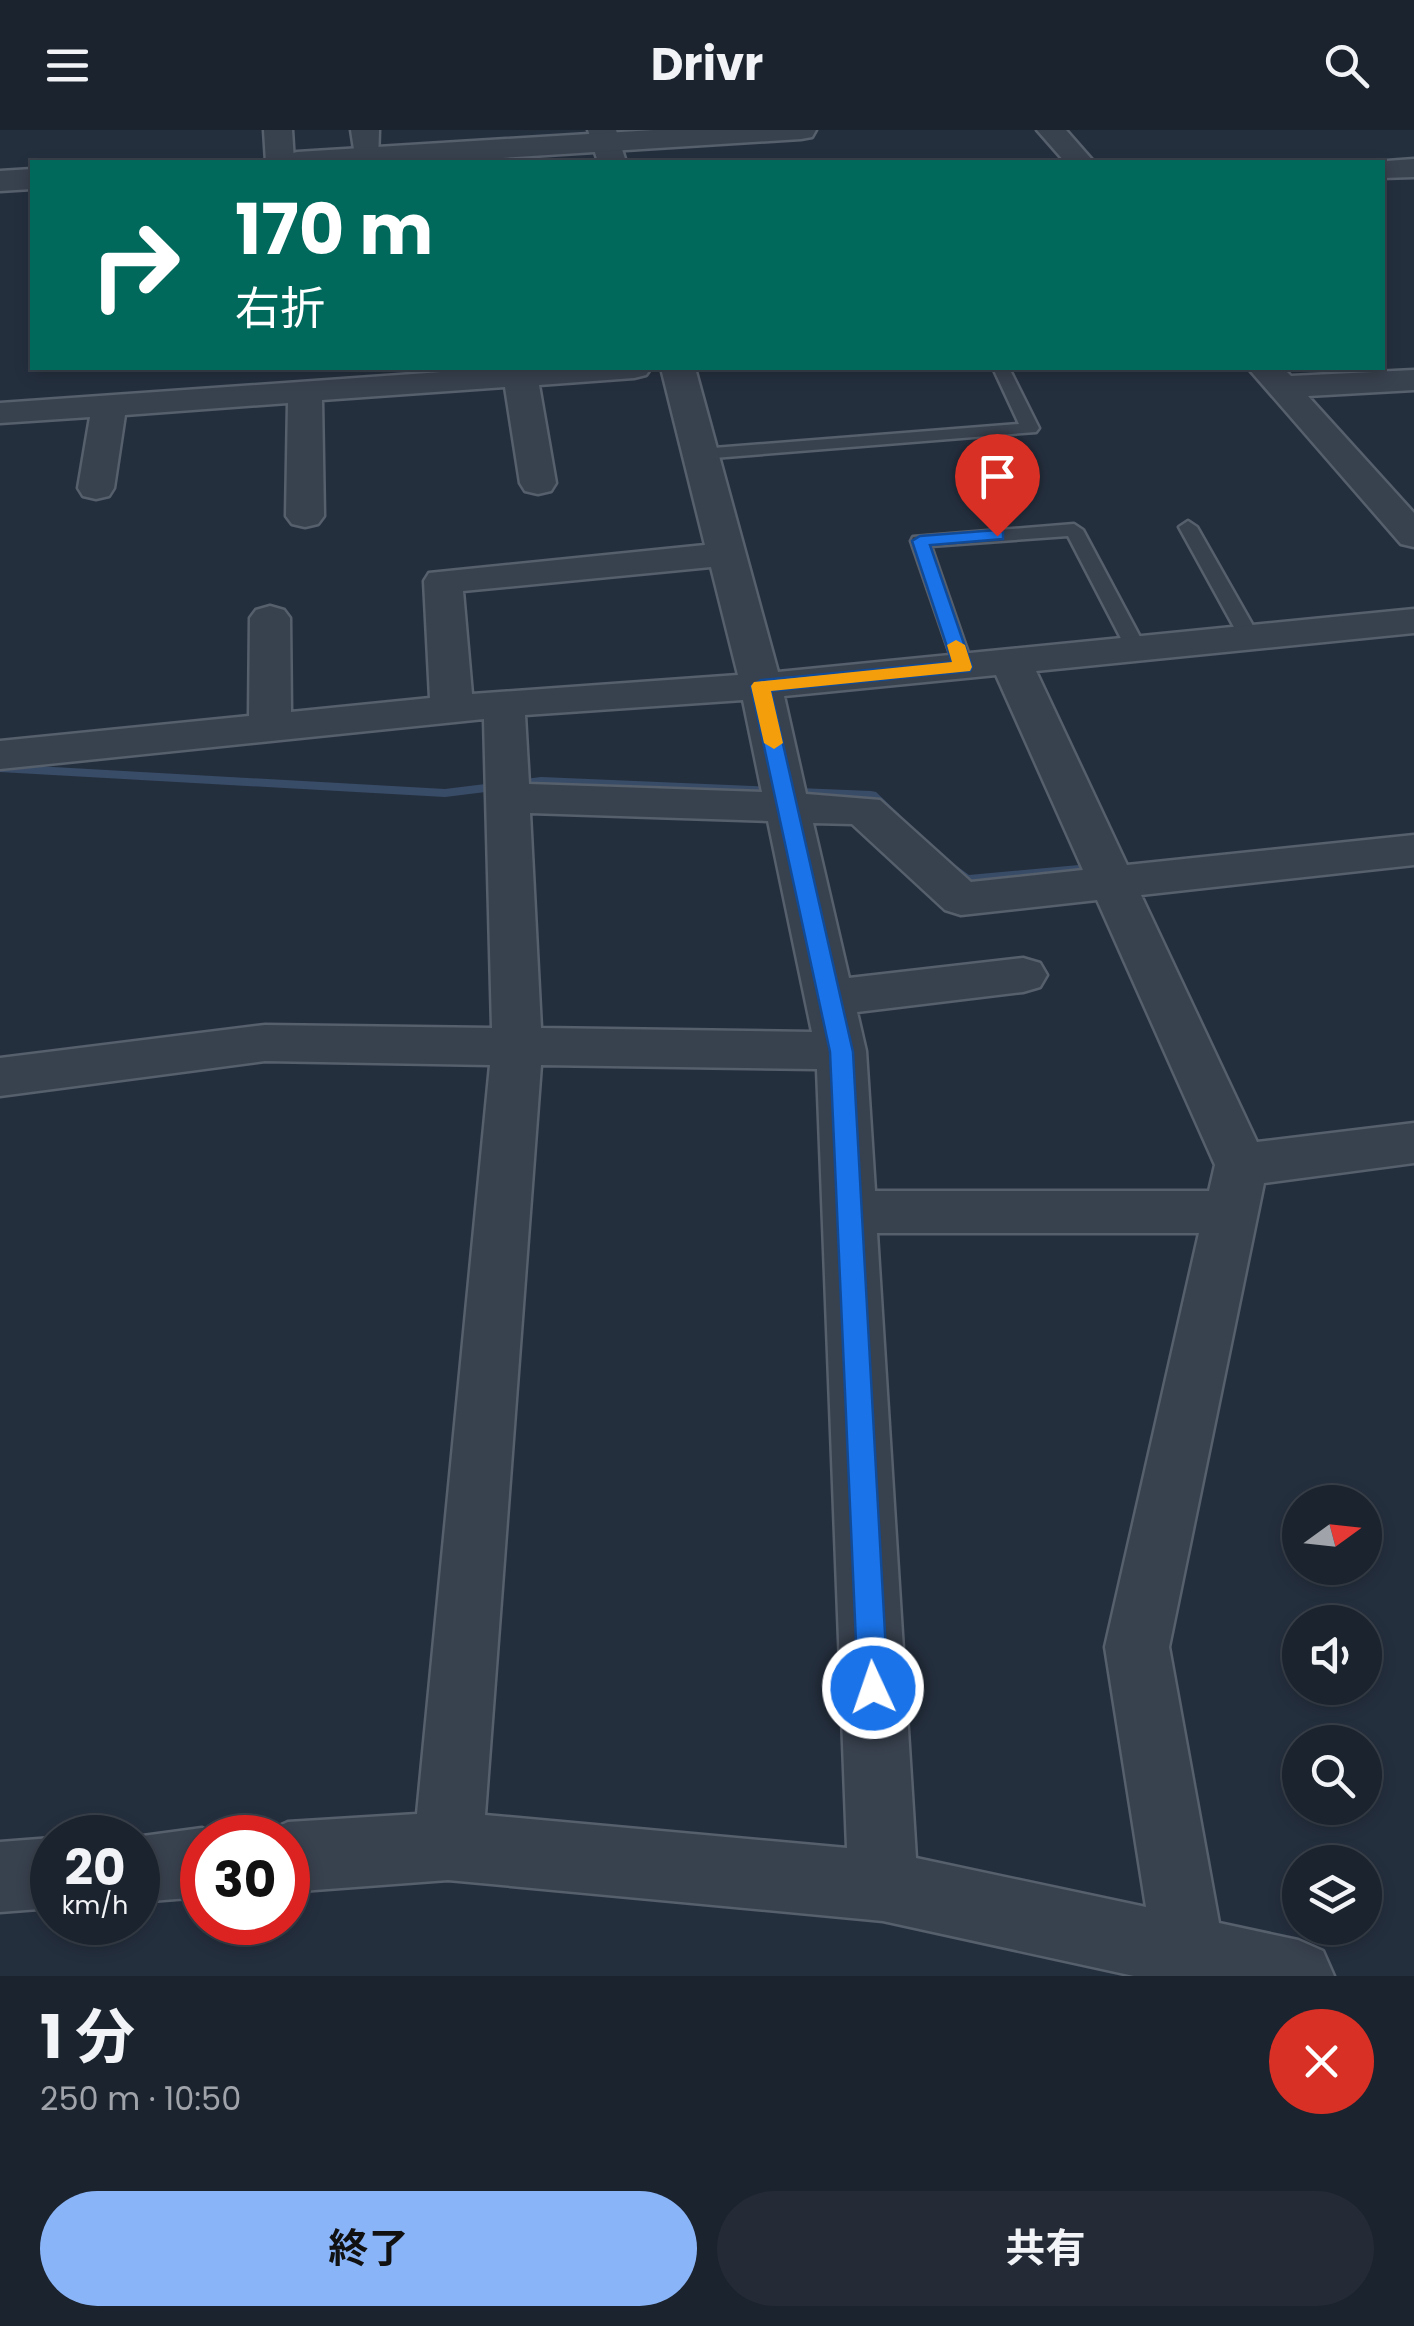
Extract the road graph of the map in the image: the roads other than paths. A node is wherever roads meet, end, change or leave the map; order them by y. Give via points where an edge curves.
1 (278, 130) edge
2 (801, 130) edge
3 (1051, 130) edge
4 (366, 144) edge
5 (607, 145) edge
6 (547, 155) edge
7 (418, 159) edge
8 (280, 160) edge
9 (305, 160) edge
10 (1078, 160) edge
11 (1414, 168) edge
12 (1385, 169) edge
13 (30, 179) edge
14 (0, 181) edge
15 (587, 370) edge
16 (679, 370) edge
17 (1002, 370) edge
18 (520, 376) junction
19 (1274, 377) edge
20 (1414, 380) edge
21 (283, 384) edge
22 (108, 405) junction
23 (0, 413) edge
24 (701, 454) junction
25 (538, 483) dead end
26 (96, 488) dead end
27 (306, 516) dead end
28 (1188, 527) dead end
29 (1414, 536) edge
30 (727, 554) junction
31 (270, 618) dead end
32 (1414, 621) edge
33 (1250, 638) junction
34 (1137, 650) junction
35 (1011, 662) junction
36 (963, 667) junction
37 (761, 686) junction
38 (478, 707) junction
39 (270, 728) junction
40 (1, 762) edge
41 (507, 798) junction
42 (788, 806) junction
43 (1414, 850) edge
44 (1110, 885) junction
45 (1023, 975) dead end
46 (835, 1025) junction
47 (517, 1047) junction
48 (0, 1076) edge
49 (1414, 1143) edge
50 (1236, 1188) junction
51 (849, 1212) junction
52 (448, 1846) junction
53 (310, 1855) edge
54 (30, 1875) edge
55 (0, 1877) edge
56 (882, 1886) junction
57 (1189, 1964) edge
58 (1298, 1976) edge

1 - 8 street
2 - 5 street
3 - 10 street
4 - 7 street
4 - 9 street
5 - 6 street
6 - 7 street
11 - 12 street
13 - 14 street
15 - 18 street
16 - 24 street
17 - 24 lane via 1030,428
18 - 21 street
18 - 25 street
19 - 20 street
19 - 29 street
21 - 22 street
21 - 27 street
22 - 23 street
22 - 26 street
24 - 30 street
28 - 33 lane
30 - 37 street
30 - 38 street via 442,582
31 - 39 street
32 - 33 street
33 - 34 street
34 - 35 street
34 - 36 lane via 1074,530 920,541
35 - 36 street
35 - 44 street
36 - 37 street
37 - 38 street
37 - 42 street
38 - 39 street
38 - 41 street
39 - 40 street
41 - 42 street
41 - 47 street
42 - 44 street via 864,810 961,899
42 - 46 street
43 - 44 street
44 - 50 street
45 - 46 street
46 - 47 street
46 - 51 street
47 - 48 street via 265,1044
47 - 52 street
49 - 50 street
50 - 51 street
50 - 57 street via 1137,1647
51 - 56 street
52 - 53 street
52 - 56 street
54 - 55 street
56 - 57 street
57 - 58 street

